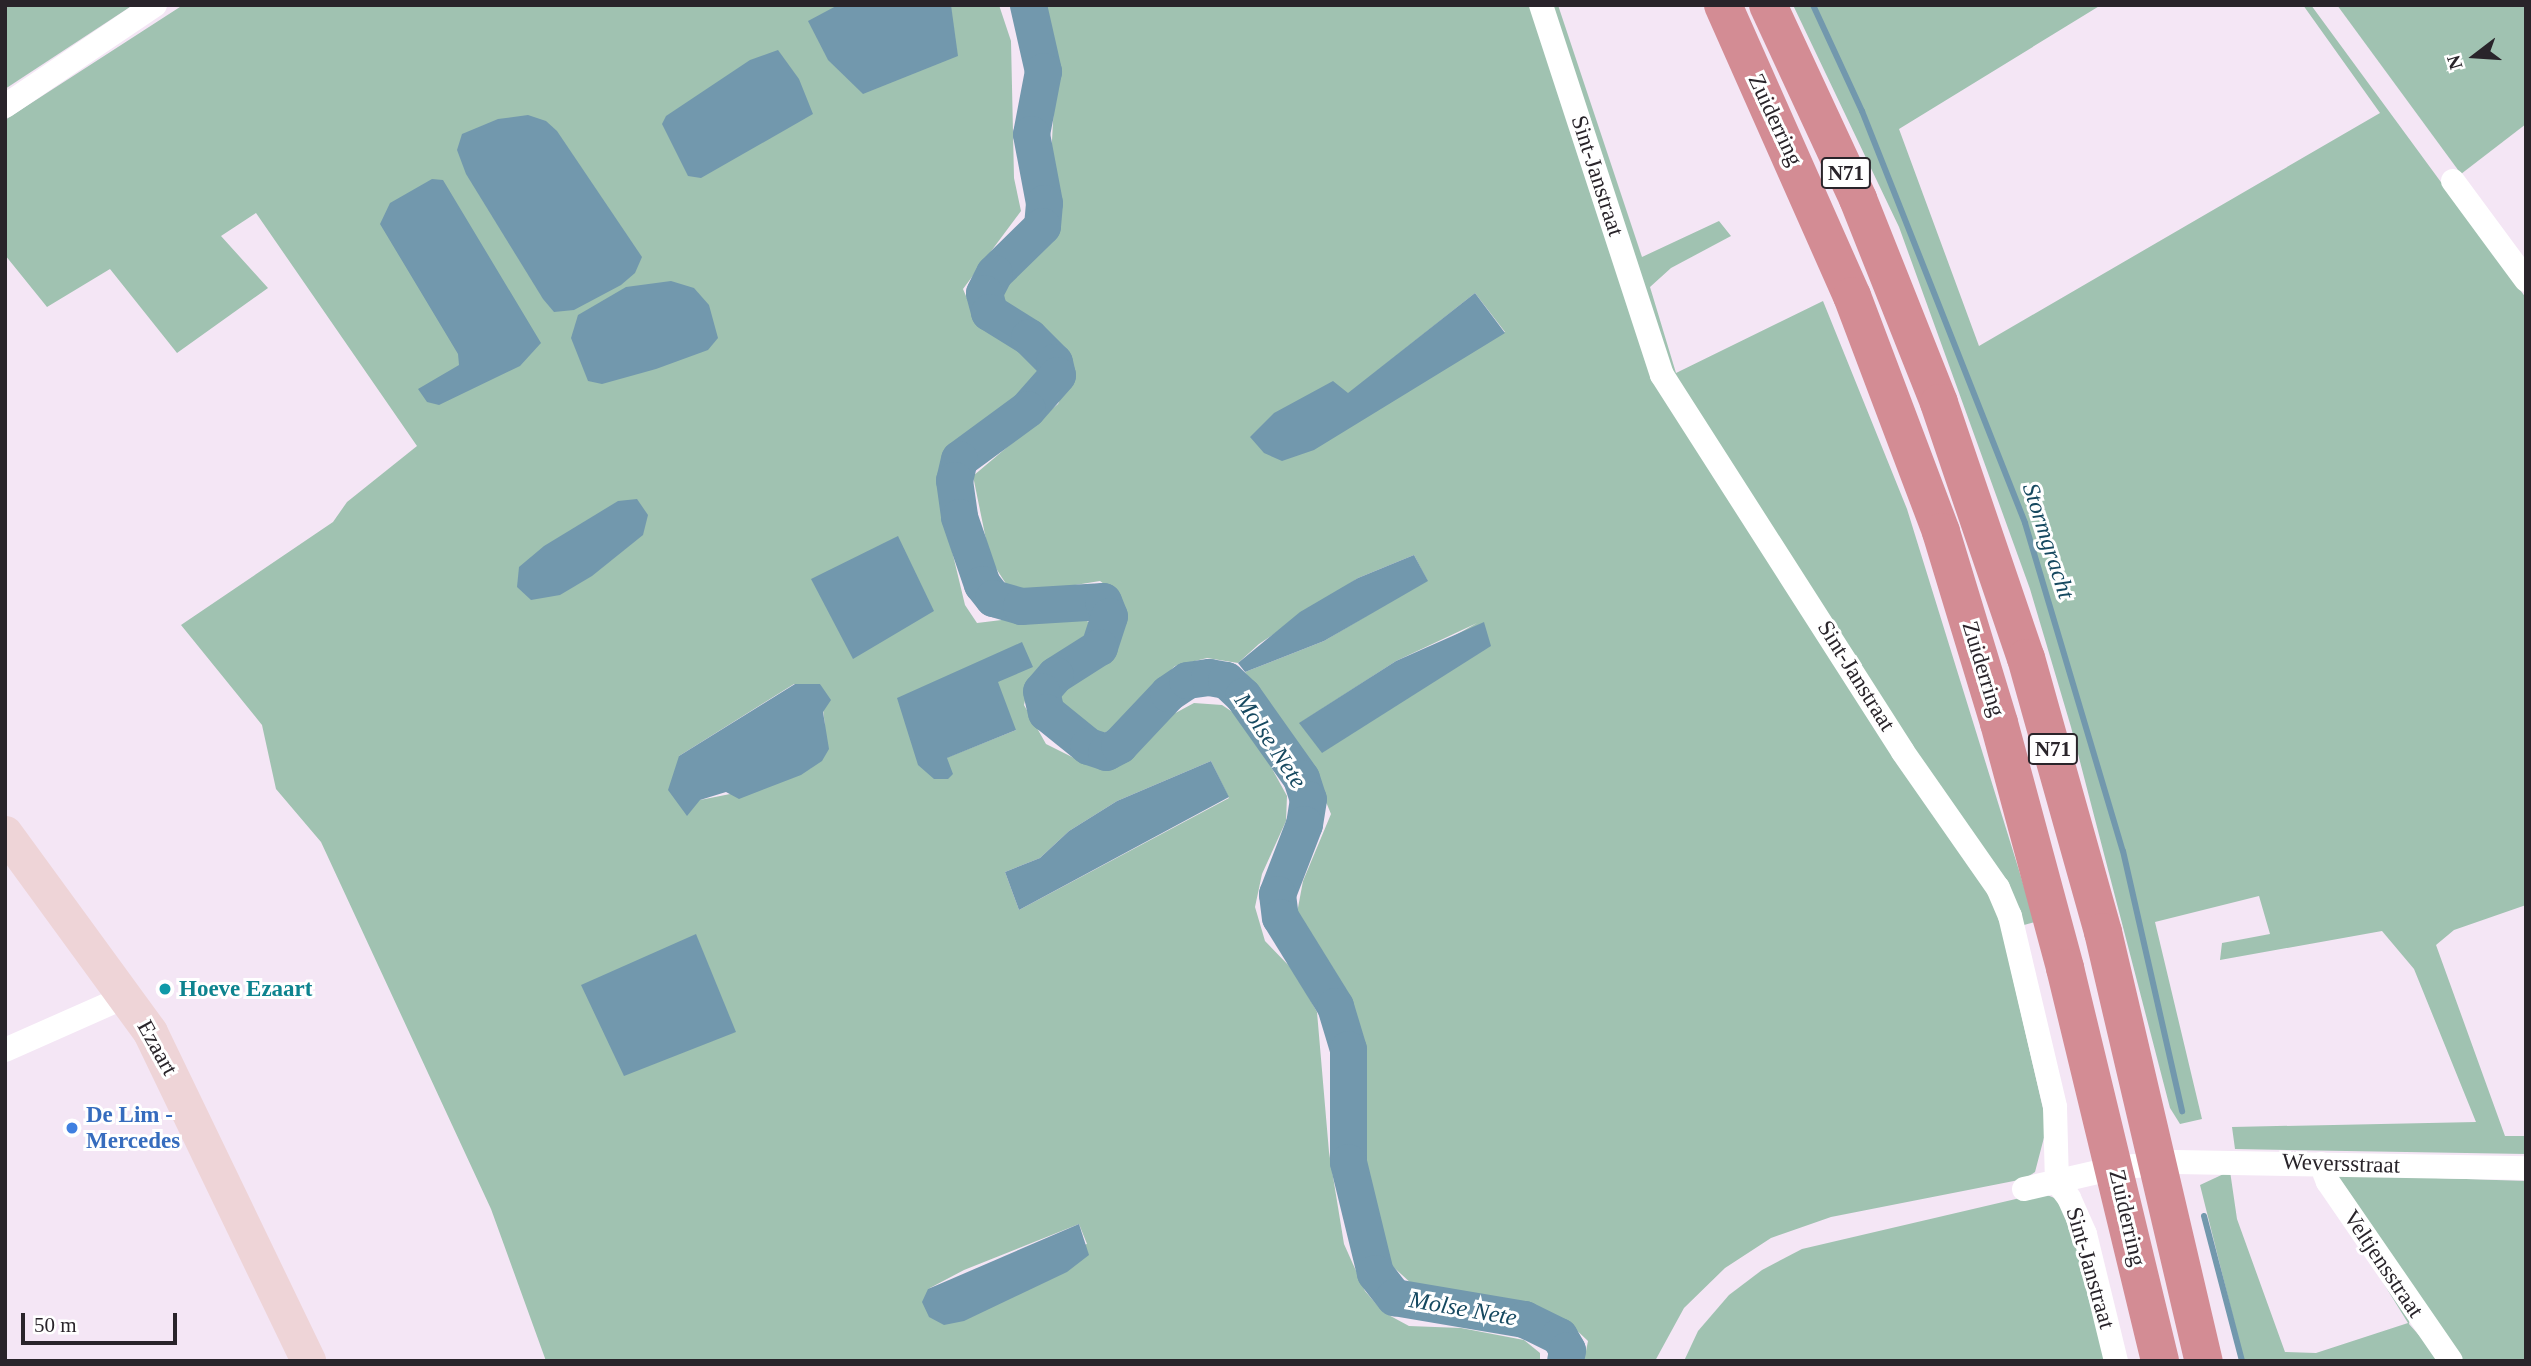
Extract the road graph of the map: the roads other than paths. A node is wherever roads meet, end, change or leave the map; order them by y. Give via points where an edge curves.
1 (155, 5) edge
2 (1541, 5) edge
3 (1723, 5) edge
4 (1768, 5) edge
5 (5, 106) edge
6 (2454, 181) dead end
7 (2526, 280) edge
8 (5, 833) edge
9 (127, 996) junction
10 (5, 1050) edge
11 (2156, 1163) junction
12 (2321, 1164) junction
13 (2115, 1168) junction
14 (2526, 1168) edge
15 (2057, 1182) junction
16 (2024, 1189) dead end
17 (308, 1361) edge
18 (2116, 1361) edge
19 (2160, 1361) edge
20 (2204, 1361) edge
21 (2451, 1361) edge

1 - 5 street
2 - 15 street, Sint-Janstraat via 1662,374 1903,752 1998,888 2010,916 2055,1107
3 - 13 highway, Zuiderring / N71 via 1847,284 1941,531 1999,723
4 - 11 highway, Zuiderring / N71 via 1858,199 1940,403 1982,527 2063,783
6 - 7 street
8 - 9 main road, Ezaart
9 - 10 street
9 - 17 main road, Ezaart via 201,1130
11 - 12 street, Weversstraat
11 - 13 street, Weversstraat
11 - 20 highway, Zuiderring / N71
12 - 14 street, Weversstraat
12 - 21 street, Veltjensstraat via 2335,1192
13 - 15 street, Weversstraat
13 - 19 highway, Zuiderring / N71
15 - 16 street, Weversstraat
15 - 18 street, Sint-Janstraat via 2070,1198 2085,1234

